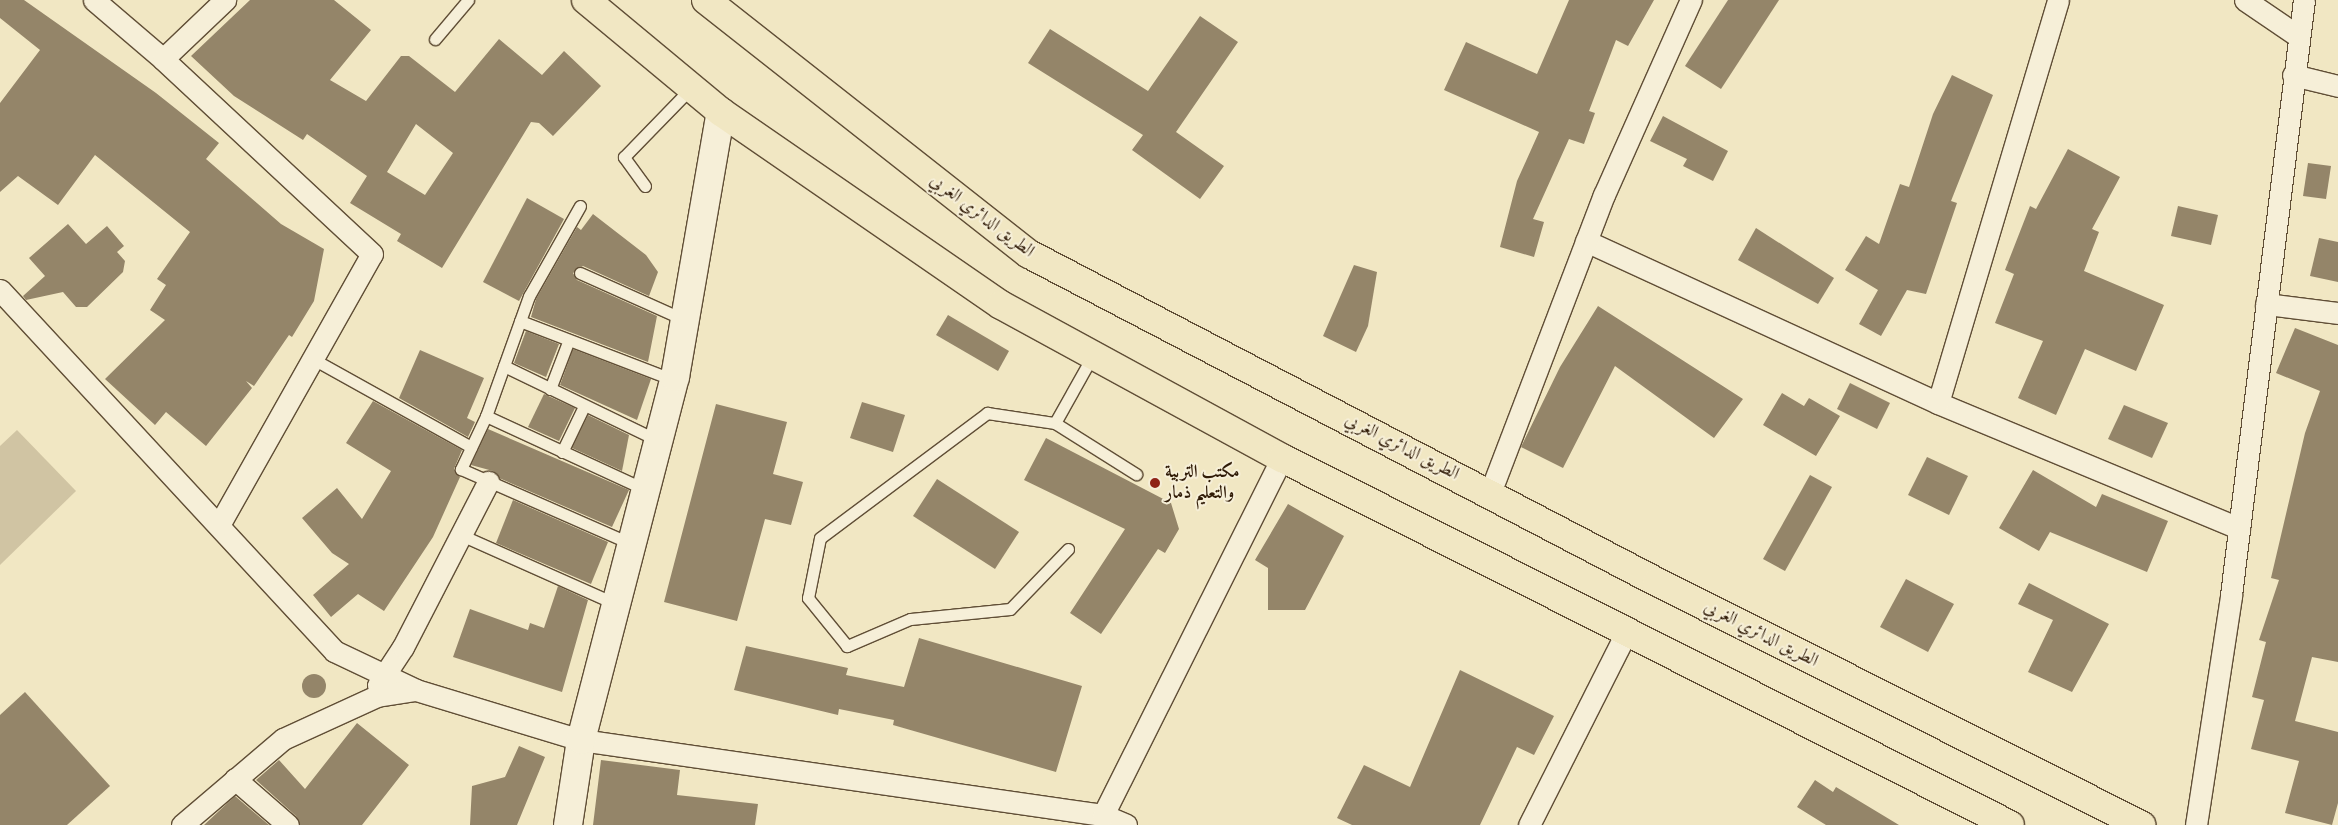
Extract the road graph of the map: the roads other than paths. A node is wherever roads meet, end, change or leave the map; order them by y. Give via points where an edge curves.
1 (94, 0) edge
2 (225, 0) edge
3 (468, 0) edge
4 (586, 0) edge
5 (706, 0) edge
6 (1691, 0) edge
7 (2058, 0) edge
8 (2245, 0) edge
9 (2304, 0) edge
10 (2298, 36) junction
11 (436, 39) dead end
12 (163, 58) junction
13 (2293, 75) junction
14 (2338, 86) edge
15 (691, 88) junction
16 (721, 112) junction
17 (645, 186) dead end
18 (580, 206) dead end
19 (1586, 241) junction
20 (580, 273) dead end
21 (0, 290) edge
22 (2266, 304) junction
23 (2338, 313) edge
24 (685, 320) junction
25 (520, 321) junction
26 (568, 342) junction
27 (1093, 355) junction
28 (313, 359) junction
29 (504, 366) junction
30 (674, 380) junction
31 (550, 389) junction
32 (1938, 403) junction
33 (584, 406) junction
34 (486, 416) junction
35 (1055, 423) junction
36 (659, 442) junction
37 (471, 447) junction
38 (562, 452) junction
39 (1282, 458) junction
40 (1136, 474) dead end
41 (488, 482) junction
42 (646, 490) junction
43 (1490, 492) junction
44 (219, 525) junction
45 (2239, 528) junction
46 (461, 535) junction
47 (632, 544) junction
48 (1068, 549) dead end
49 (616, 604) junction
50 (1626, 633) junction
51 (388, 676) junction
52 (416, 690) junction
53 (358, 704) junction
54 (581, 740) junction
55 (236, 779) junction
56 (1103, 815) junction
57 (182, 825) edge
58 (288, 825) edge
59 (568, 825) edge
60 (1126, 825) edge
61 (1529, 825) edge
62 (2010, 825) edge
63 (2141, 825) edge
64 (2196, 825) edge

1 - 12 street
2 - 12 street
3 - 11 lane
4 - 15 main road
5 - 43 main road, الطريق الدائري الغربي via 1029,254
6 - 19 street
7 - 32 street
8 - 10 street
9 - 10 street
10 - 13 street
12 - 28 street via 372,254
13 - 14 street
13 - 22 street
15 - 16 main road
15 - 17 lane via 624,157
16 - 24 street
16 - 27 main road via 1001,305
18 - 25 lane via 529,296
19 - 32 street
19 - 43 street
20 - 24 lane
21 - 44 street
22 - 23 street
22 - 45 street
24 - 30 street
25 - 26 lane
25 - 29 lane
26 - 30 lane via 569,337
26 - 31 lane
27 - 35 lane
27 - 39 main road
28 - 37 lane
28 - 44 street
29 - 31 lane
29 - 34 lane
30 - 36 street
31 - 33 lane
32 - 45 street
33 - 36 lane
33 - 38 lane
34 - 37 lane
34 - 38 lane
35 - 40 lane
35 - 48 lane via 987,413 820,538 808,598 847,646 910,619 1010,609
36 - 42 street
37 - 41 lane via 461,469
38 - 42 lane
39 - 50 main road
39 - 56 street
41 - 46 street
41 - 47 lane
42 - 47 street
43 - 63 main road, الطريق الدائري الغربي
44 - 51 street via 334,651
45 - 64 street
46 - 49 lane
46 - 51 street
47 - 49 street
49 - 54 street
50 - 61 street
50 - 62 main road
51 - 52 street
51 - 53 street
52 - 53 street via 377,696
52 - 54 street
53 - 55 street via 283,739
54 - 56 street
54 - 59 street
55 - 57 street
55 - 58 street
56 - 60 street

